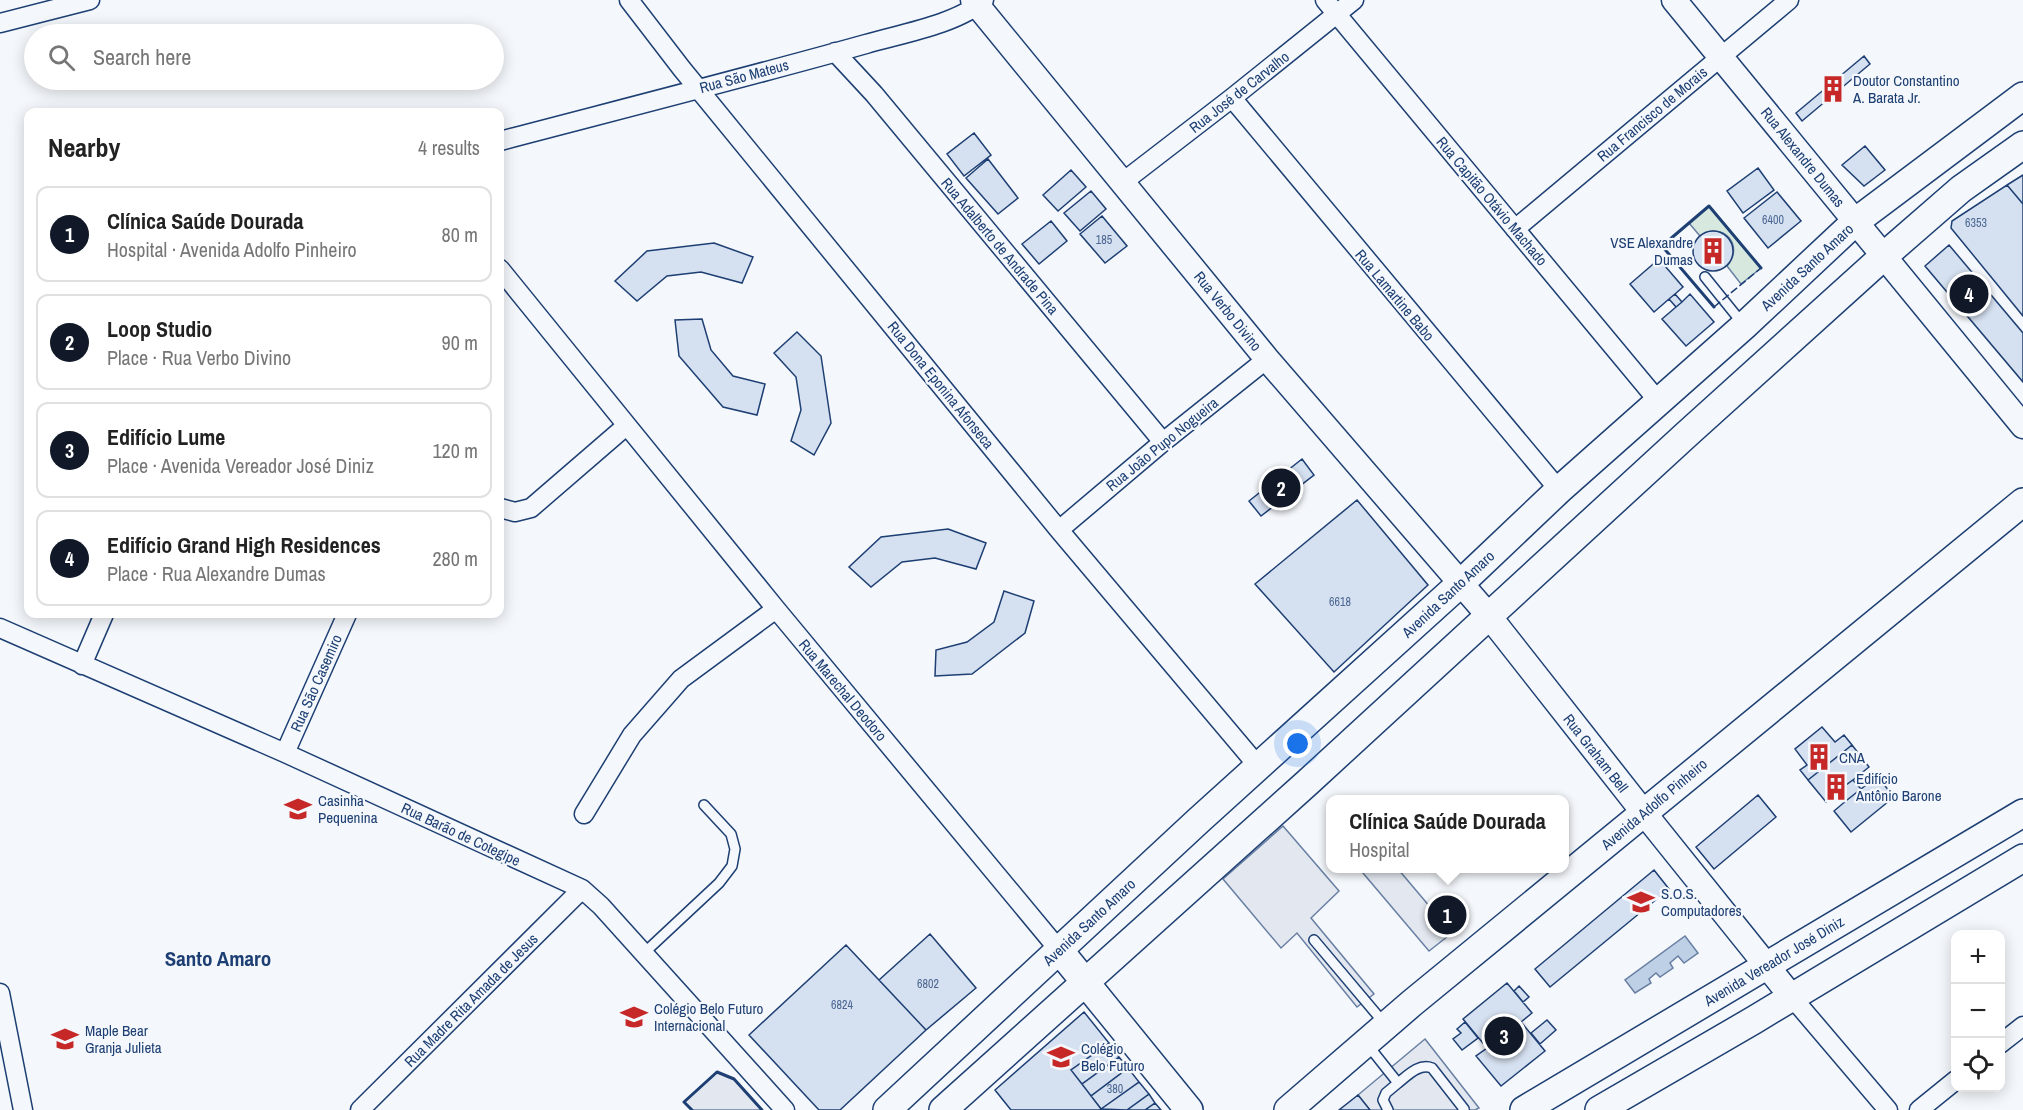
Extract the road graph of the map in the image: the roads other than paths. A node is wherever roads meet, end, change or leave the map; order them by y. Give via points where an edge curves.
1 (90, 0) edge
2 (629, 0) edge
3 (1325, 0) edge
4 (1354, 0) edge
5 (1674, 0) edge
6 (1789, 0) edge
7 (979, 2) edge
8 (1337, 14) junction
9 (0, 22) edge
10 (835, 52) junction
11 (1721, 57) junction
12 (699, 88) junction
13 (2023, 96) edge
14 (1232, 98) junction
15 (504, 140) edge
16 (2023, 145) edge
17 (1122, 182) junction
18 (1856, 222) junction
19 (1515, 229) junction
20 (1884, 256) junction
21 (504, 274) edge
22 (1705, 277) dead end
23 (1744, 326) junction
24 (1267, 359) junction
25 (1659, 402) junction
26 (626, 426) junction
27 (2023, 426) edge
28 (1162, 442) junction
29 (1559, 490) junction
30 (2023, 502) edge
31 (504, 509) edge
32 (1059, 530) junction
33 (1461, 583) junction
34 (776, 609) junction
35 (1489, 616) junction
36 (102, 618) edge
37 (345, 618) edge
38 (0, 628) edge
39 (82, 664) junction
40 (285, 753) junction
41 (1258, 766) junction
42 (704, 805) dead end
43 (1644, 813) junction
44 (2023, 813) edge
45 (584, 814) dead end
46 (2023, 858) edge
47 (582, 889) junction
48 (1314, 940) dead end
49 (1059, 950) junction
50 (643, 954) junction
51 (1767, 964) junction
52 (1085, 982) junction
53 (0, 993) edge
54 (1791, 996) junction
55 (1386, 1025) junction
56 (2023, 1026) edge
57 (2005, 1041) edge
58 (1366, 1042) junction
59 (1398, 1083) junction
60 (1951, 1084) edge
61 (22, 1110) edge
62 (360, 1110) edge
63 (785, 1110) edge
64 (887, 1110) edge
65 (943, 1110) edge
66 (1189, 1110) edge
67 (1288, 1110) edge
68 (1388, 1110) edge
69 (1463, 1110) edge
70 (1524, 1110) edge
71 (1599, 1110) edge
72 (1888, 1110) edge
73 (1918, 1110) edge

1 - 9 street
2 - 12 street, Rua Dona Eponina Afonseca
3 - 8 street, Rua Capitão Otávio Machado
4 - 8 street, Rua José de Carvalho
5 - 11 street, Rua Alexandre Dumas
6 - 11 street, Rua Francisco de Morais
7 - 10 street, Rua São Mateus via 956,18
7 - 17 street, Rua Verbo Divino
8 - 14 street, Rua José de Carvalho
8 - 19 street, Rua Capitão Otávio Machado
10 - 12 street, Rua São Mateus
10 - 28 street, Rua Adalberto de Andrade Pina
11 - 18 street, Rua Alexandre Dumas
11 - 19 street, Rua Francisco de Morais
12 - 15 street, Rua São Mateus
12 - 32 street, Rua Dona Eponina Afonseca
13 - 18 main road, Avenida Santo Amaro
14 - 17 street, Rua José de Carvalho
14 - 29 street, Rua Lamartine Babo
16 - 20 main road via 1961,189
17 - 24 street, Rua Verbo Divino
18 - 20 street, Rua Alexandre Dumas
18 - 23 main road, Avenida Santo Amaro
19 - 25 street, Rua Capitão Otávio Machado
20 - 27 street, Rua Alexandre Dumas
20 - 35 main road
21 - 26 street, Rua Marechal Deodoro
22 - 23 lane
23 - 25 main road, Avenida Santo Amaro
24 - 28 street, Rua João Pupo Nogueira
24 - 33 street, Rua Verbo Divino
25 - 29 main road, Avenida Santo Amaro
26 - 31 street via 531,508 515,512
26 - 34 street, Rua Marechal Deodoro
28 - 32 street, Rua João Pupo Nogueira
29 - 33 main road, Avenida Santo Amaro
30 - 43 main road, Avenida Adolfo Pinheiro
32 - 41 street, Rua Dona Eponina Afonseca
33 - 35 street, Rua Verbo Divino
33 - 41 main road, Avenida Santo Amaro
34 - 45 street via 681,679 632,735
34 - 49 street, Rua Marechal Deodoro
35 - 43 street, Rua Graham Bell
35 - 52 main road
36 - 39 street
37 - 40 street, Rua São Casemiro
38 - 39 street, Rua Barão de Cotegipe
39 - 40 street, Rua Barão de Cotegipe
40 - 47 street, Rua Barão de Cotegipe
41 - 49 main road, Avenida Santo Amaro
42 - 50 lane via 731,834 735,849 732,866
43 - 51 street, Rua Graham Bell
43 - 55 main road, Avenida Adolfo Pinheiro
44 - 51 main road, Avenida Vereador José Diniz
46 - 54 main road
47 - 50 street, Rua Barão de Cotegipe
47 - 62 street, Rua Madre Rita Amada de Jesus
48 - 55 lane
49 - 52 main road, Rua Marechal Deodoro
49 - 64 main road, Avenida Santo Amaro
50 - 63 street, Rua Barão de Cotegipe
51 - 54 street, Rua Graham Bell
51 - 70 main road, Avenida Vereador José Diniz
52 - 65 main road
52 - 66 main road, Rua Marechal Deodoro
53 - 61 street
54 - 71 main road
54 - 72 street, Rua Graham Bell
55 - 58 main road, Avenida Adolfo Pinheiro
56 - 57 street
58 - 59 lane
58 - 67 main road, Avenida Adolfo Pinheiro
59 - 68 lane via 1383,1100
59 - 69 lane via 1420,1068 1432,1068
60 - 73 street

